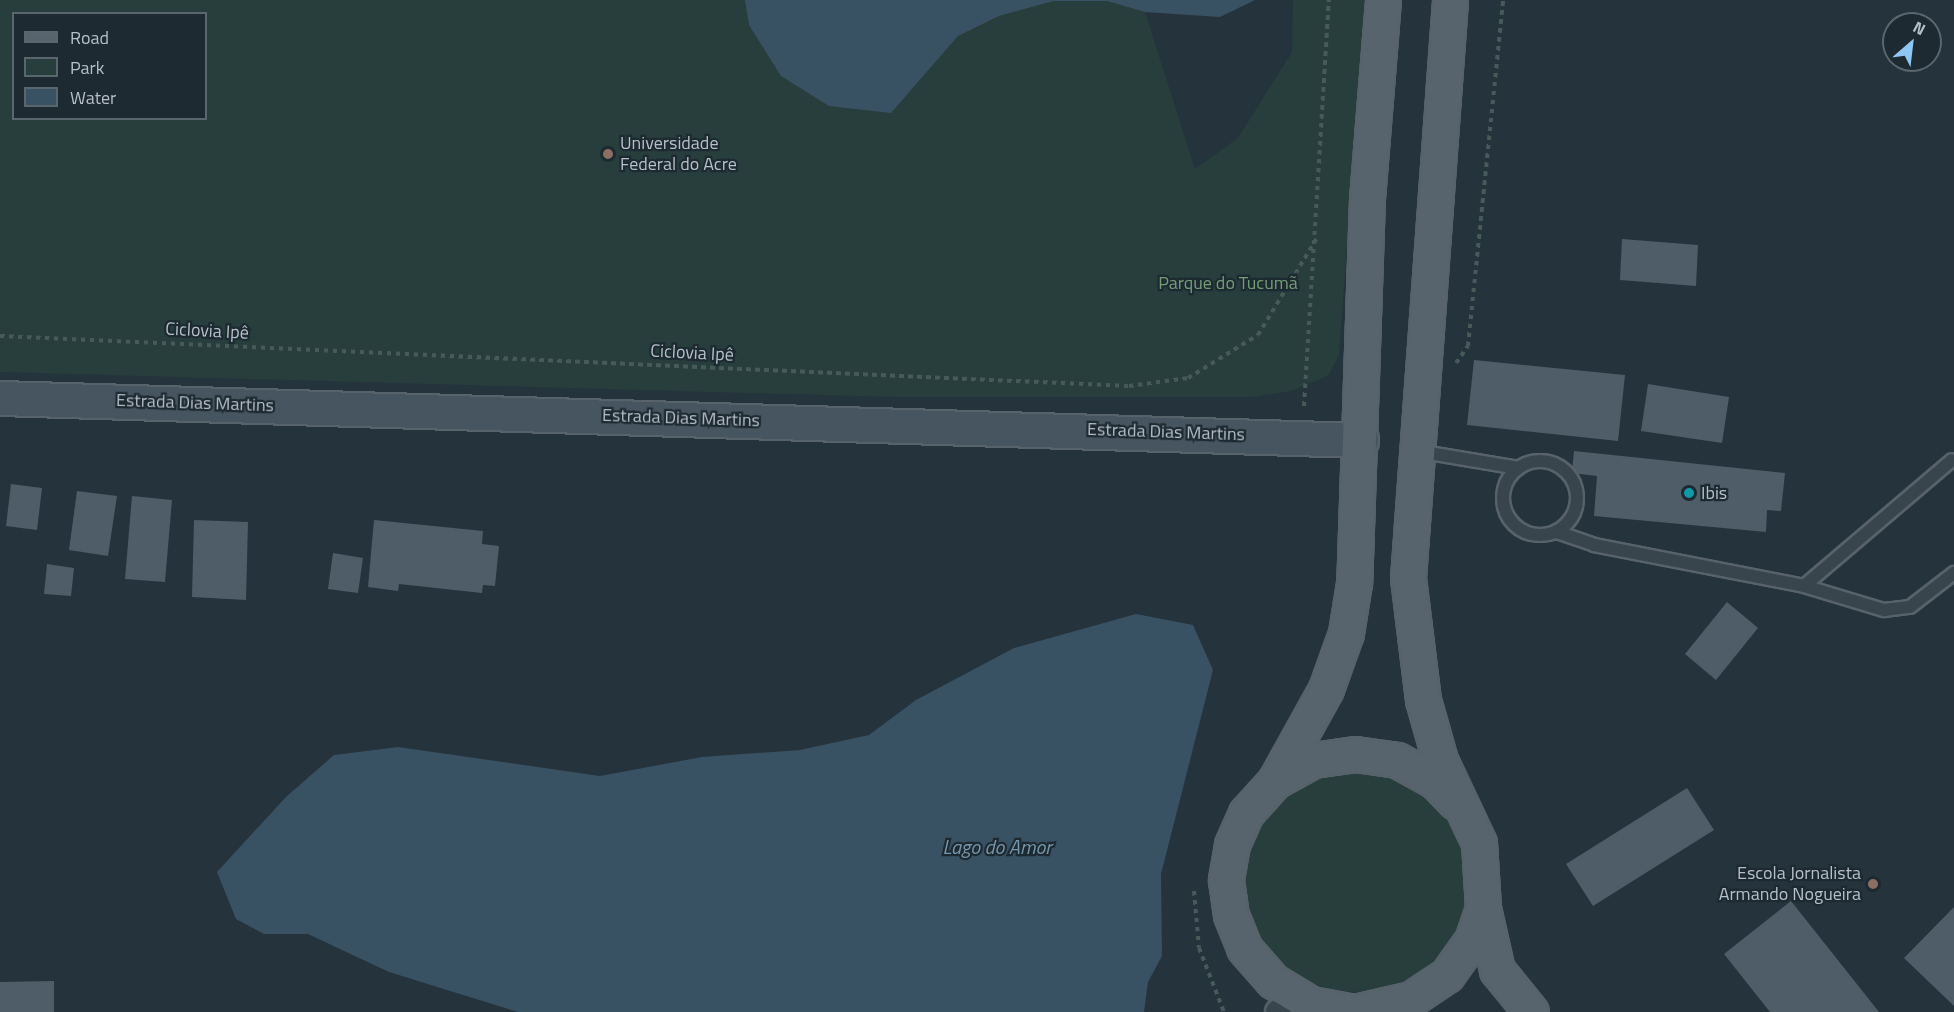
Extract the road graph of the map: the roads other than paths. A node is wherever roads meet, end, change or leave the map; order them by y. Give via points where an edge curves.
1 (1388, 2) edge
2 (1442, 5) edge
3 (0, 398) edge
4 (1361, 440) junction
5 (1416, 451) junction
6 (1952, 460) dead end
7 (1519, 468) junction
8 (1557, 532) junction
9 (1954, 573) edge
10 (1804, 586) junction
11 (1275, 781) junction
12 (1464, 812) junction
13 (1483, 908) junction
14 (1277, 1004) edge
15 (1409, 1007) edge
16 (1531, 1012) edge

1 - 4 main road via 1367,198
2 - 5 main road
3 - 4 street, Estrada Dias Martins
4 - 11 main road via 1346,633 1326,689
5 - 7 lane
5 - 12 main road via 1408,578 1415,648 1440,760
6 - 10 lane
7 - 8 lane via 1502,497 1510,521 1532,535
7 - 8 lane via 1548,462 1569,476 1578,500 1571,518
8 - 10 lane via 1594,545
9 - 10 lane via 1910,607 1884,610
11 - 12 main road via 1313,760 1355,754 1397,760 1435,781
11 - 14 main road via 1246,813 1232,845 1226,880 1231,915
12 - 13 main road via 1479,843
13 - 15 main road via 1473,940 1447,975
13 - 16 main road via 1497,970
14 - 15 main road via 1311,1004 1343,1010

